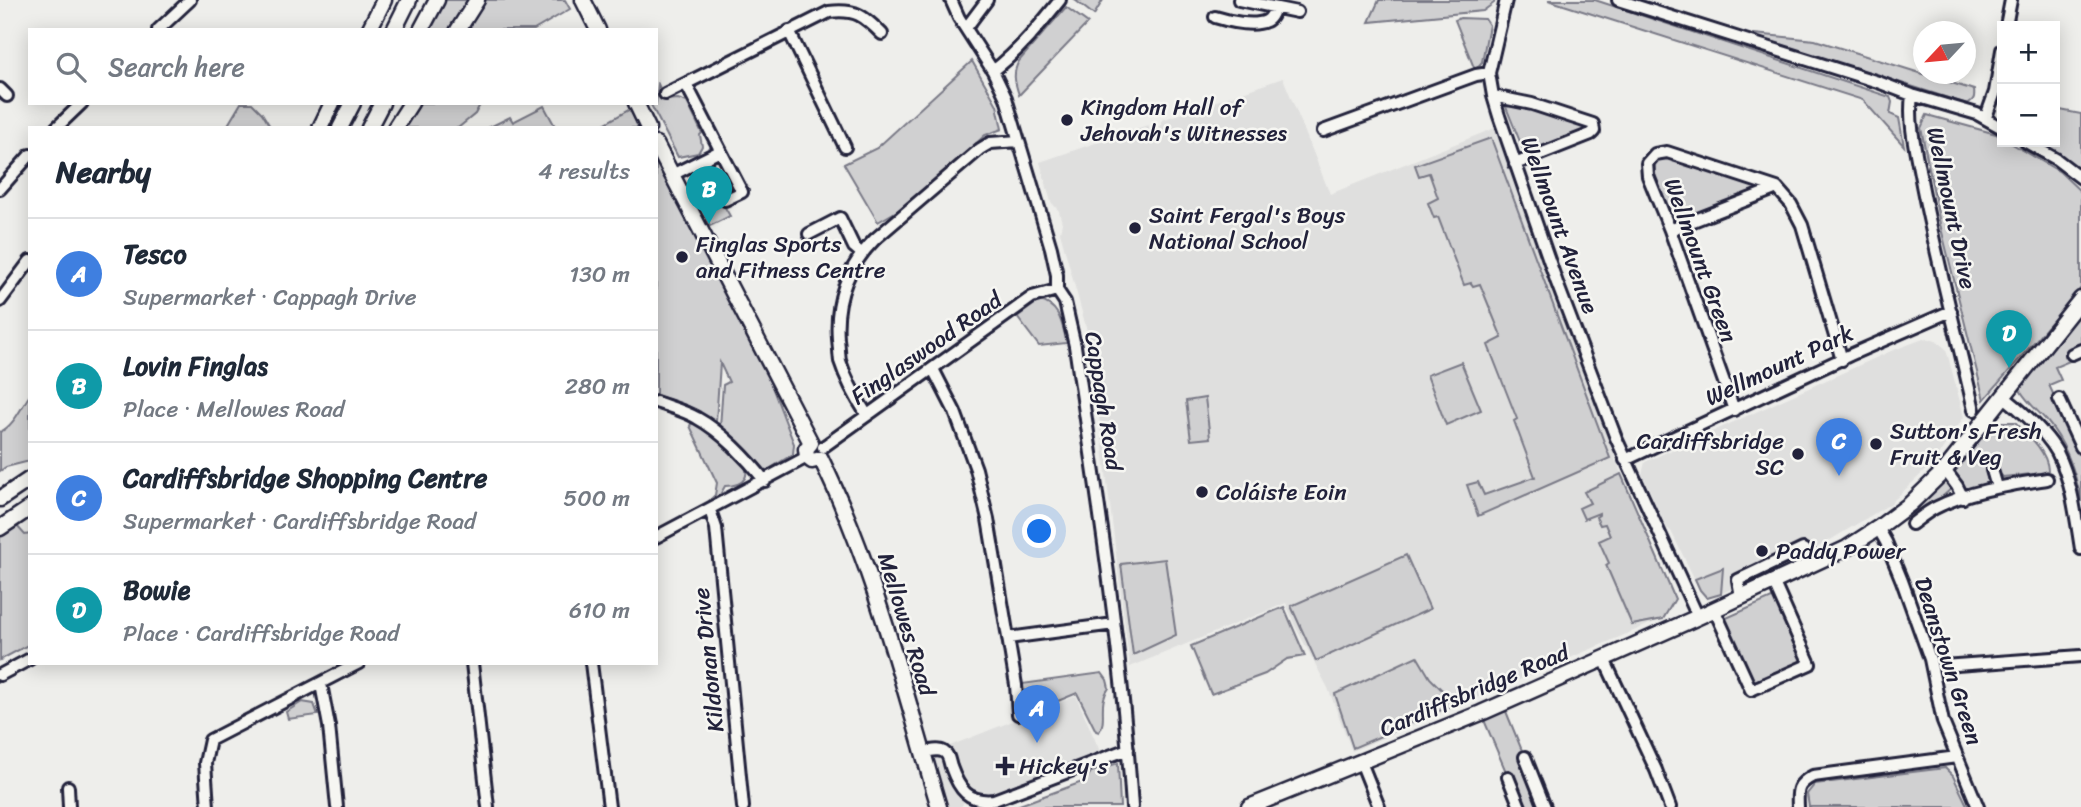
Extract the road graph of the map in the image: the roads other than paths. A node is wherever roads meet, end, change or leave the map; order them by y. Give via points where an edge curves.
1 (190, 0) edge
2 (384, 0) edge
3 (409, 0) edge
4 (437, 0) edge
5 (477, 0) edge
6 (583, 0) edge
7 (951, 0) edge
8 (987, 0) edge
9 (1060, 0) edge
10 (1239, 0) edge
11 (1506, 0) edge
12 (1618, 0) edge
13 (2011, 0) edge
14 (1645, 4) edge
15 (1275, 8) junction
16 (1297, 12) dead end
17 (1215, 17) dead end
18 (2007, 21) edge
19 (160, 28) edge
20 (370, 28) edge
21 (395, 28) edge
22 (422, 28) edge
23 (459, 28) edge
24 (597, 28) edge
25 (966, 28) junction
26 (789, 31) junction
27 (882, 34) dead end
28 (993, 71) junction
29 (1489, 73) junction
30 (1997, 80) edge
31 (686, 84) junction
32 (664, 94) dead end
33 (1912, 95) junction
34 (1493, 96) junction
35 (80, 105) edge
36 (331, 105) edge
37 (352, 105) edge
38 (381, 105) edge
39 (410, 105) edge
40 (636, 105) edge
41 (1986, 117) junction
42 (1997, 125) edge
43 (58, 126) edge
44 (321, 126) edge
45 (341, 126) edge
46 (370, 126) edge
47 (396, 126) edge
48 (647, 126) edge
49 (1323, 131) dead end
50 (1019, 141) junction
51 (845, 147) dead end
52 (2035, 147) edge
53 (658, 148) edge
54 (720, 151) junction
55 (28, 157) edge
56 (1515, 164) junction
57 (672, 175) junction
58 (2081, 178) edge
59 (1777, 188) junction
60 (0, 189) edge
61 (725, 200) dead end
62 (1671, 230) junction
63 (809, 234) dead end
64 (861, 253) junction
65 (28, 264) edge
66 (1057, 290) junction
67 (2081, 299) edge
68 (0, 301) edge
69 (1951, 311) junction
70 (1842, 359) junction
71 (933, 369) junction
72 (2003, 396) junction
73 (2059, 399) dead end
74 (658, 403) edge
75 (1734, 410) junction
76 (1974, 410) dead end
77 (867, 415) junction
78 (2081, 447) edge
79 (816, 451) junction
80 (1625, 460) junction
81 (1945, 470) junction
82 (1992, 470) dead end
83 (28, 480) edge
84 (2047, 480) dead end
85 (765, 481) junction
86 (1997, 487) junction
87 (1963, 498) junction
88 (0, 499) edge
89 (28, 509) edge
90 (710, 510) junction
91 (1912, 524) dead end
92 (0, 528) edge
93 (1878, 528) junction
94 (658, 536) edge
95 (2081, 549) edge
96 (1819, 560) junction
97 (1773, 581) junction
98 (1741, 597) junction
99 (1714, 609) junction
100 (1698, 617) junction
101 (1114, 624) junction
102 (1008, 638) junction
103 (2081, 656) edge
104 (1604, 659) junction
105 (28, 660) edge
106 (355, 665) edge
107 (472, 665) edge
108 (591, 665) edge
109 (1943, 666) dead end
110 (0, 675) edge
111 (320, 684) junction
112 (1018, 714) dead end
113 (1128, 749) junction
114 (922, 752) junction
115 (1525, 757) dead end
116 (1957, 757) junction
117 (1361, 762) junction
118 (1508, 777) dead end
119 (68, 787) dead end
120 (69, 807) edge
121 (208, 807) edge
122 (337, 807) edge
123 (488, 807) edge
124 (609, 807) edge
125 (743, 807) edge
126 (939, 807) edge
127 (1132, 807) edge
128 (1249, 807) edge
129 (1379, 807) edge
130 (1520, 807) edge
131 (1545, 807) edge
132 (1670, 807) edge
133 (1798, 807) edge
134 (1978, 807) edge

1 - 19 street
2 - 20 main road
3 - 21 main road
4 - 22 main road
5 - 23 main road
6 - 24 main road
7 - 25 street, Cappagh Road
8 - 25 street
9 - 28 street via 1040,27
10 - 15 street
11 - 29 street, Wellmount Avenue
12 - 14 street
13 - 18 street
14 - 33 street
15 - 16 street
15 - 17 street via 1266,22
25 - 28 street, Cappagh Road
26 - 27 street via 844,10 867,19
26 - 31 street
26 - 51 street
28 - 50 street, Cappagh Road
29 - 34 street, Wellmount Avenue
29 - 49 street
30 - 41 street
31 - 32 street
31 - 54 street
33 - 41 street
33 - 69 street, Wellmount Drive via 1916,154
34 - 56 street, Wellmount Avenue
34 - 56 street via 1593,124 1591,134
35 - 43 street
36 - 44 main road
37 - 45 main road
38 - 46 main road
39 - 47 main road
40 - 48 main road
41 - 42 street
50 - 64 street via 990,143 980,149
50 - 66 street, Cappagh Road via 1051,248
52 - 58 street
53 - 57 main road, Mellowes Road
54 - 57 street
54 - 61 street via 742,192
55 - 60 street
56 - 80 street, Wellmount Avenue
57 - 79 main road, Mellowes Road
59 - 62 street
59 - 62 street, Wellmount Green via 1667,152 1655,154 1647,163 1648,176
59 - 70 street via 1802,225
62 - 75 street, Wellmount Green
63 - 64 street via 839,218
64 - 77 street via 839,300 838,330 840,359
65 - 68 street
66 - 71 street, Finglaswood Road via 1032,298
66 - 101 street, Cappagh Road via 1076,346
67 - 72 main road, Cardiffsbridge Road
69 - 70 street, Wellmount Park
69 - 76 street, Wellmount Drive
70 - 75 street, Wellmount Park
71 - 77 street, Finglaswood Road
71 - 102 street via 976,470
72 - 81 main road, Cardiffsbridge Road
72 - 95 street via 2056,450 2068,482
73 - 78 street
74 - 85 street via 712,428
75 - 80 street, Wellmount Park
77 - 79 street, Finglaswood Road
79 - 85 street, Finglaswood Road
79 - 114 main road, Mellowes Road via 865,564
80 - 100 street, Wellmount Avenue
81 - 87 street
81 - 93 main road, Cardiffsbridge Road
82 - 86 street
83 - 88 main road
84 - 86 street
85 - 90 street, Finglaswood Road
86 - 87 street
87 - 91 street via 1935,508
89 - 92 main road
90 - 94 street, Finglaswood Road
90 - 125 street, Kildonan Drive via 716,528
93 - 96 main road, Cardiffsbridge Road
93 - 116 street, Deanstown Green via 1930,659 1943,722
96 - 97 main road, Cardiffsbridge Road
96 - 98 street via 1803,549 1738,580
97 - 98 main road, Cardiffsbridge Road
97 - 99 street via 1810,664 1751,691
98 - 99 main road, Cardiffsbridge Road
99 - 100 main road, Cardiffsbridge Road
100 - 104 main road, Cardiffsbridge Road
101 - 102 street
101 - 113 street, Cappagh Road
102 - 112 street
103 - 109 street
104 - 117 main road, Cardiffsbridge Road
104 - 132 street
105 - 110 street
106 - 111 street
107 - 123 street
108 - 124 street
111 - 121 street via 210,740 205,763
111 - 122 street via 330,726
113 - 114 street via 981,802 957,784 943,752
113 - 127 street, Cappagh Road
114 - 126 main road, Mellowes Road
115 - 131 street
116 - 133 street via 1813,776 1802,781
116 - 134 street, Deanstown Green
117 - 128 main road, Cardiffsbridge Road
117 - 129 street
118 - 130 street
119 - 120 street

